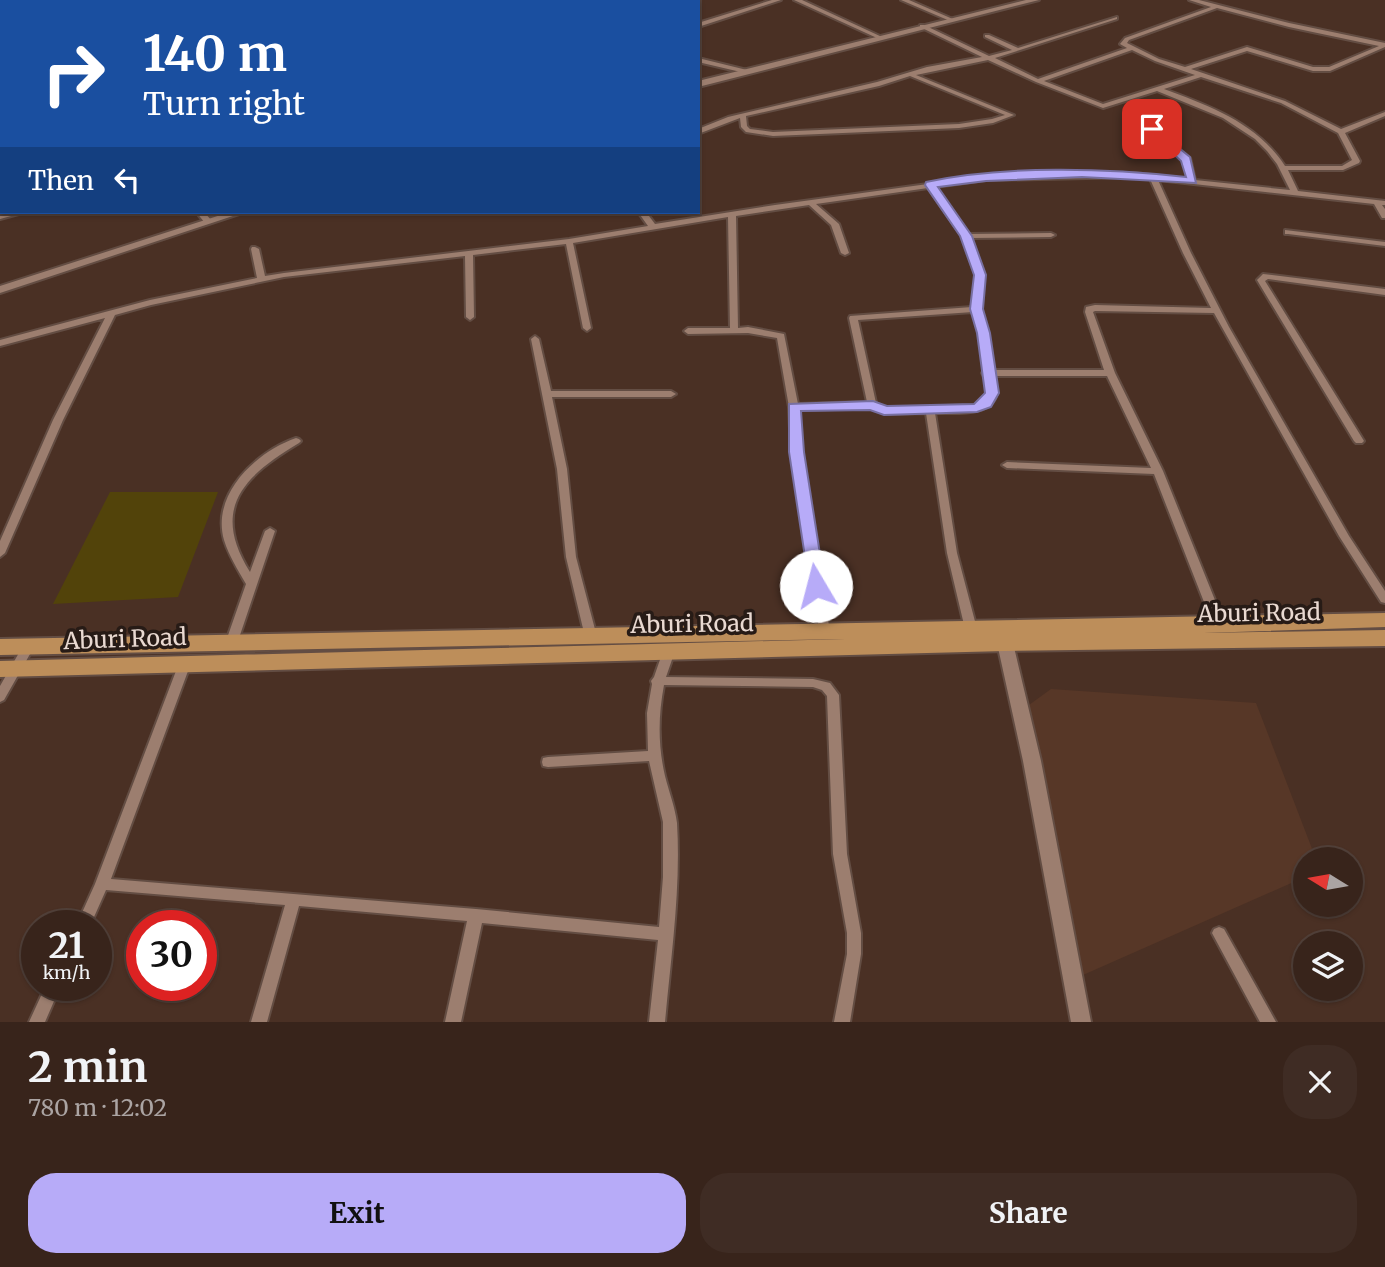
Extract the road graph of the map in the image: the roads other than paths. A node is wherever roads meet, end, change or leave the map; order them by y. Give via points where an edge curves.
1 (778, 0) edge
2 (797, 0) edge
3 (904, 0) edge
4 (1031, 0) edge
5 (1192, 0) edge
6 (1215, 7) junction
7 (1115, 18) dead end
8 (952, 20) junction
9 (700, 24) edge
10 (922, 26) junction
11 (987, 36) dead end
12 (878, 37) junction
13 (1385, 45) edge
14 (1130, 49) junction
15 (1017, 50) junction
16 (989, 57) junction
17 (700, 60) edge
18 (1185, 69) junction
19 (745, 71) junction
20 (909, 74) junction
21 (1203, 74) junction
22 (1038, 81) junction
23 (700, 83) edge
24 (1159, 89) junction
25 (1385, 114) edge
26 (743, 117) junction
27 (1152, 129) dead end
28 (700, 131) edge
29 (1341, 132) junction
30 (1282, 168) junction
31 (1153, 177) junction
32 (1192, 181) junction
33 (930, 185) junction
34 (1295, 193) junction
35 (810, 202) junction
36 (1381, 202) edge
37 (222, 214) edge
38 (643, 214) edge
39 (732, 214) junction
40 (204, 216) edge
41 (1385, 216) edge
42 (653, 227) junction
43 (1288, 232) dead end
44 (1051, 235) dead end
45 (966, 236) junction
46 (569, 241) junction
47 (1385, 244) edge
48 (255, 250) dead end
49 (469, 253) junction
50 (845, 253) dead end
51 (262, 280) junction
52 (0, 290) edge
53 (1385, 292) edge
54 (976, 309) junction
55 (1217, 311) junction
56 (111, 314) junction
57 (470, 317) dead end
58 (587, 328) dead end
59 (734, 330) junction
60 (688, 331) dead end
61 (535, 339) dead end
62 (0, 343) edge
63 (987, 373) junction
64 (1110, 373) junction
65 (547, 394) junction
66 (671, 394) dead end
67 (873, 405) junction
68 (794, 407) junction
69 (930, 410) junction
70 (296, 441) dead end
71 (1359, 441) dead end
72 (1007, 465) dead end
73 (1158, 471) junction
74 (270, 531) dead end
75 (0, 553) edge
76 (252, 584) junction
77 (1385, 599) edge
78 (1219, 625) junction
79 (971, 629) junction
80 (1380, 629) edge
81 (824, 632) junction
82 (591, 637) junction
83 (1005, 643) junction
84 (230, 644) junction
85 (0, 647) edge
86 (27, 647) junction
87 (669, 651) junction
88 (185, 663) junction
89 (8, 669) edge
90 (657, 681) junction
91 (0, 697) edge
92 (655, 756) junction
93 (548, 762) dead end
94 (102, 884) junction
95 (293, 902) junction
96 (90, 910) edge
97 (476, 915) junction
98 (1219, 933) dead end
99 (666, 934) junction
100 (47, 1001) edge
101 (37, 1022) edge
102 (259, 1022) edge
103 (453, 1022) edge
104 (657, 1022) edge
105 (842, 1022) edge
106 (1081, 1022) edge
107 (1268, 1022) edge

1 - 9 street
2 - 12 street
3 - 8 street
4 - 8 street
5 - 6 street
6 - 13 street
6 - 14 street via 1127,39 1124,44
7 - 15 street
8 - 10 street
10 - 12 street
10 - 16 street
11 - 15 street
12 - 19 street
13 - 18 street via 1330,69 1313,69 1247,49
14 - 18 street
14 - 22 street
15 - 16 street
16 - 20 street
16 - 22 street
17 - 19 street
18 - 21 street
19 - 23 street
20 - 26 street
20 - 26 street via 1010,115 959,126 774,134 748,131
21 - 24 street
21 - 29 street via 1283,102
22 - 24 street via 1103,106
24 - 30 street via 1228,118 1262,143
25 - 29 street
26 - 28 street
27 - 32 street via 1186,160
29 - 30 street via 1356,161 1352,166
30 - 34 street
31 - 32 street
31 - 33 street via 1050,175
31 - 55 street
32 - 34 street
33 - 35 street
33 - 45 street
34 - 36 street
35 - 39 street
35 - 50 street via 835,224
36 - 41 street
37 - 40 street
38 - 42 street
39 - 42 street
39 - 59 street
40 - 52 street
42 - 46 street
43 - 47 street
44 - 45 street
45 - 54 street via 980,275
46 - 49 street
46 - 58 street
48 - 51 street
49 - 51 street
49 - 57 street
51 - 56 street
53 - 71 street via 1266,276 1261,280
54 - 63 street via 984,333
54 - 67 street via 853,318
55 - 64 street via 1089,309
55 - 77 street via 1273,414
56 - 62 street
56 - 75 street
59 - 60 street
59 - 68 street via 781,336
61 - 65 street
63 - 64 street
63 - 69 street via 992,393 986,404
64 - 73 street
65 - 66 street
65 - 82 street via 562,469 571,557
67 - 68 street
67 - 69 street via 884,411
68 - 81 street via 796,452
69 - 79 street via 952,552
70 - 76 street via 255,465 234,492 225,514 232,549
72 - 73 street
73 - 78 street
74 - 76 street
76 - 84 street
78 - 79 highway, Aburi Road
78 - 80 highway, Aburi Road
79 - 81 highway, Aburi Road
80 - 83 highway, Aburi Road
81 - 82 highway, Aburi Road
82 - 84 highway, Aburi Road
83 - 87 highway, Aburi Road
83 - 106 street
84 - 86 highway, Aburi Road
85 - 86 highway, Aburi Road
86 - 89 street
87 - 88 highway, Aburi Road
87 - 90 street
88 - 89 highway, Aburi Road
88 - 94 street
89 - 91 street
90 - 92 street via 652,712
90 - 105 street via 813,683 826,686 833,695 840,854 854,933
92 - 93 street
92 - 99 street via 669,805
94 - 95 street
94 - 96 street
95 - 97 street
95 - 102 street
97 - 99 street
97 - 103 street
98 - 107 street
99 - 104 street
100 - 101 street

